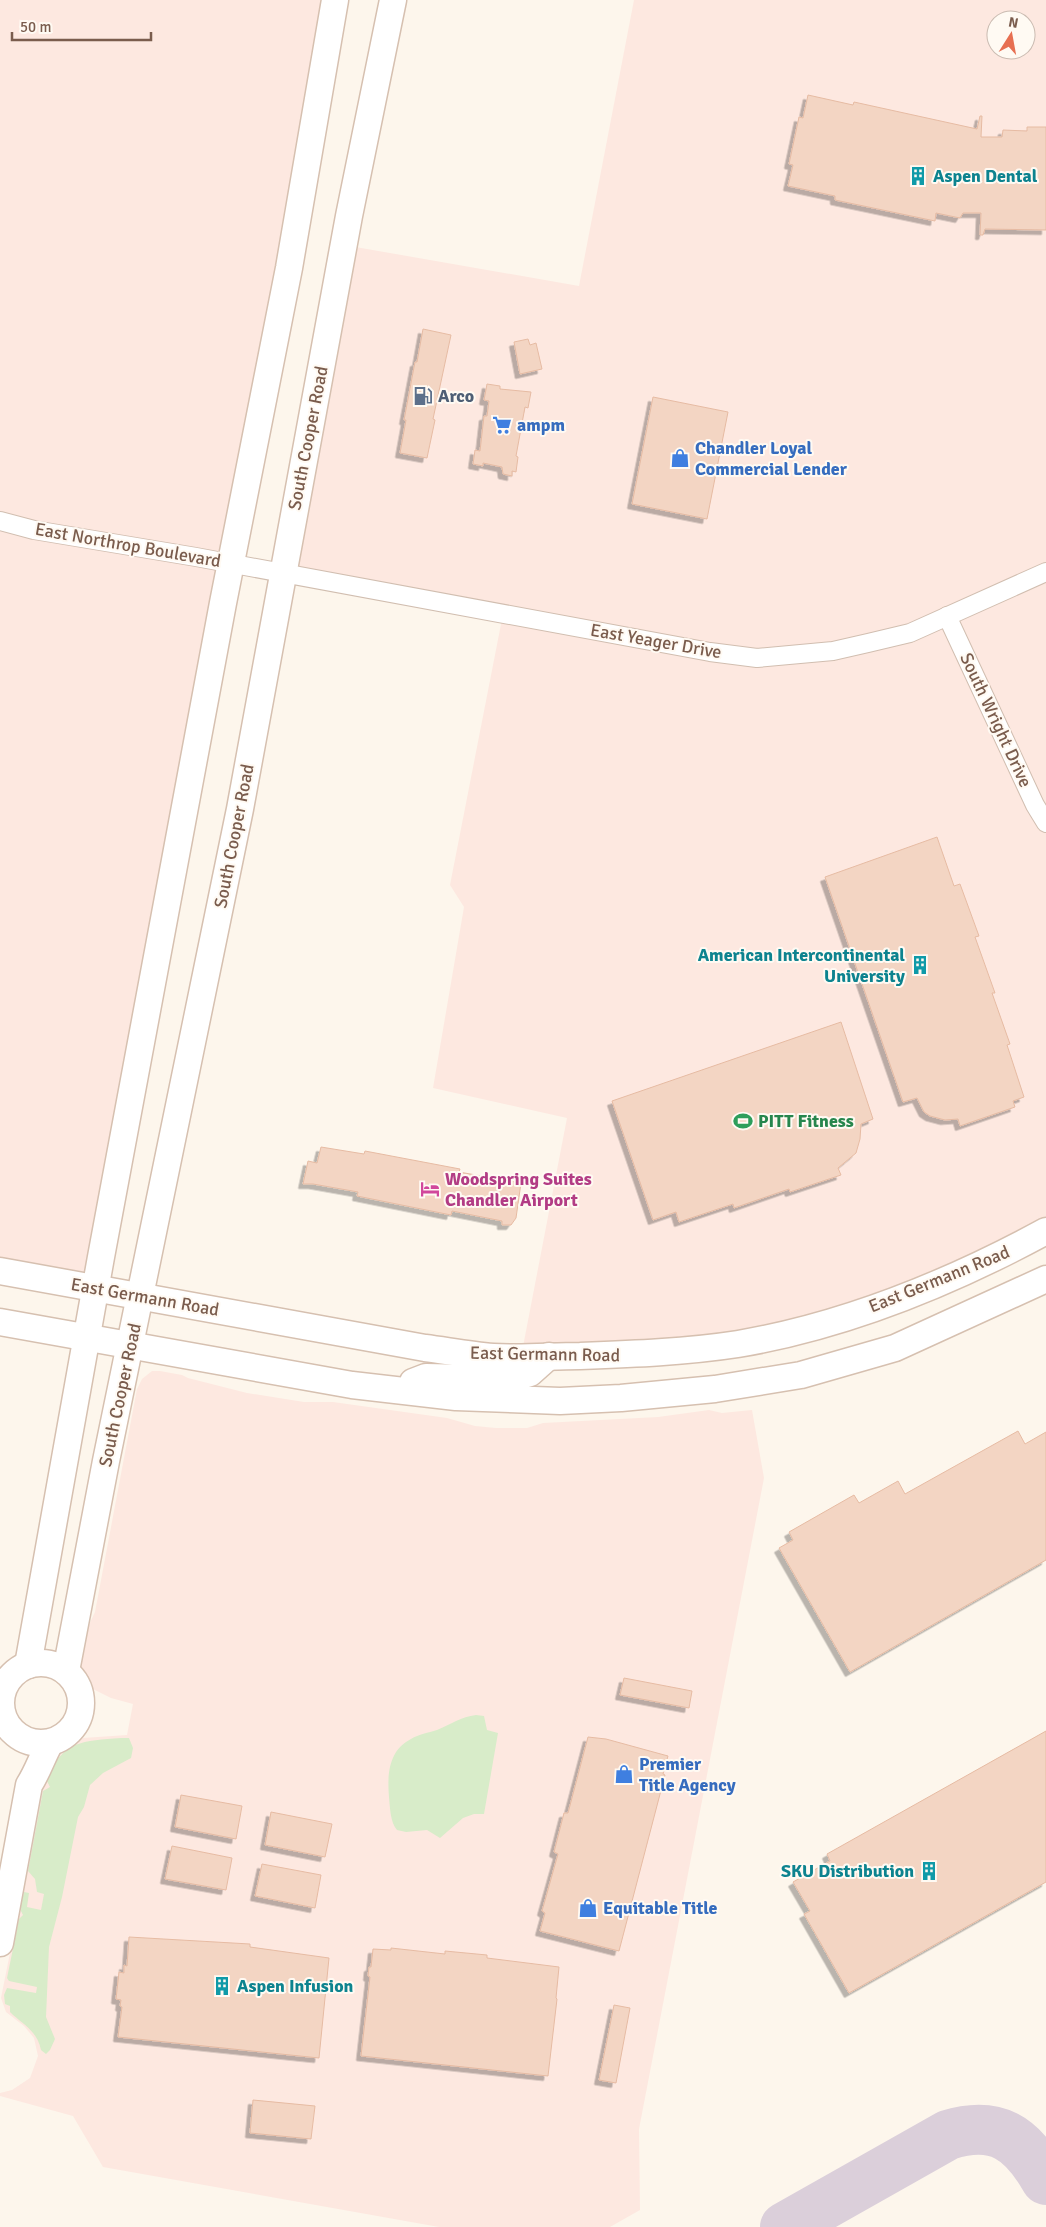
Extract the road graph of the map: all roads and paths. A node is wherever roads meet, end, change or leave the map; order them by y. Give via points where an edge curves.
1 (335, 0) edge
2 (393, 0) edge
3 (0, 521) edge
4 (231, 563) junction
5 (257, 568) joint
6 (1046, 572) edge
7 (283, 573) junction
8 (947, 616) junction
9 (1046, 823) edge
10 (1046, 1231) edge
11 (0, 1271) edge
12 (1046, 1278) edge
13 (96, 1288) junction
14 (140, 1296) junction
15 (0, 1322) edge
16 (87, 1338) junction
17 (130, 1346) junction
18 (549, 1356) junction
19 (388, 1390) junction
20 (66, 1671) junction
21 (12, 1675) edge
22 (8, 1727) edge
23 (50, 1743) junction
24 (29, 1785) junction
25 (0, 1943) edge

1 - 4 main road via 289,268
2 - 7 main road, South Cooper Road
3 - 4 street, East Northrop Boulevard via 34,530
4 - 5 street, East Northrop Boulevard
4 - 13 main road
5 - 7 street, East Yeager Drive
6 - 8 street, East Yeager Drive
7 - 8 street, East Yeager Drive via 757,658 868,643 910,633
7 - 14 main road, South Cooper Road via 240,809
8 - 9 street, South Wright Drive
10 - 18 main road, East Germann Road via 997,1258 950,1278 813,1326 739,1343 675,1352
11 - 13 main road, East Germann Road
12 - 19 main road via 894,1348 801,1375 715,1389 560,1401 456,1397
13 - 14 main road, East Germann Road
13 - 16 main road
14 - 17 main road, South Cooper Road
14 - 18 main road, East Germann Road via 425,1348 494,1357
15 - 16 main road
16 - 17 main road
16 - 21 main road
17 - 19 main road
17 - 20 main road, South Cooper Road
18 - 19 main road via 530,1373 510,1379 426,1377
20 - 21 main road via 41,1663
20 - 23 main road via 76,1681 82,1707 72,1731
21 - 22 main road via 3,1689 1,1701
22 - 23 main road via 28,1742
22 - 24 main road via 23,1756 22,1769
23 - 24 main road
24 - 25 main road

